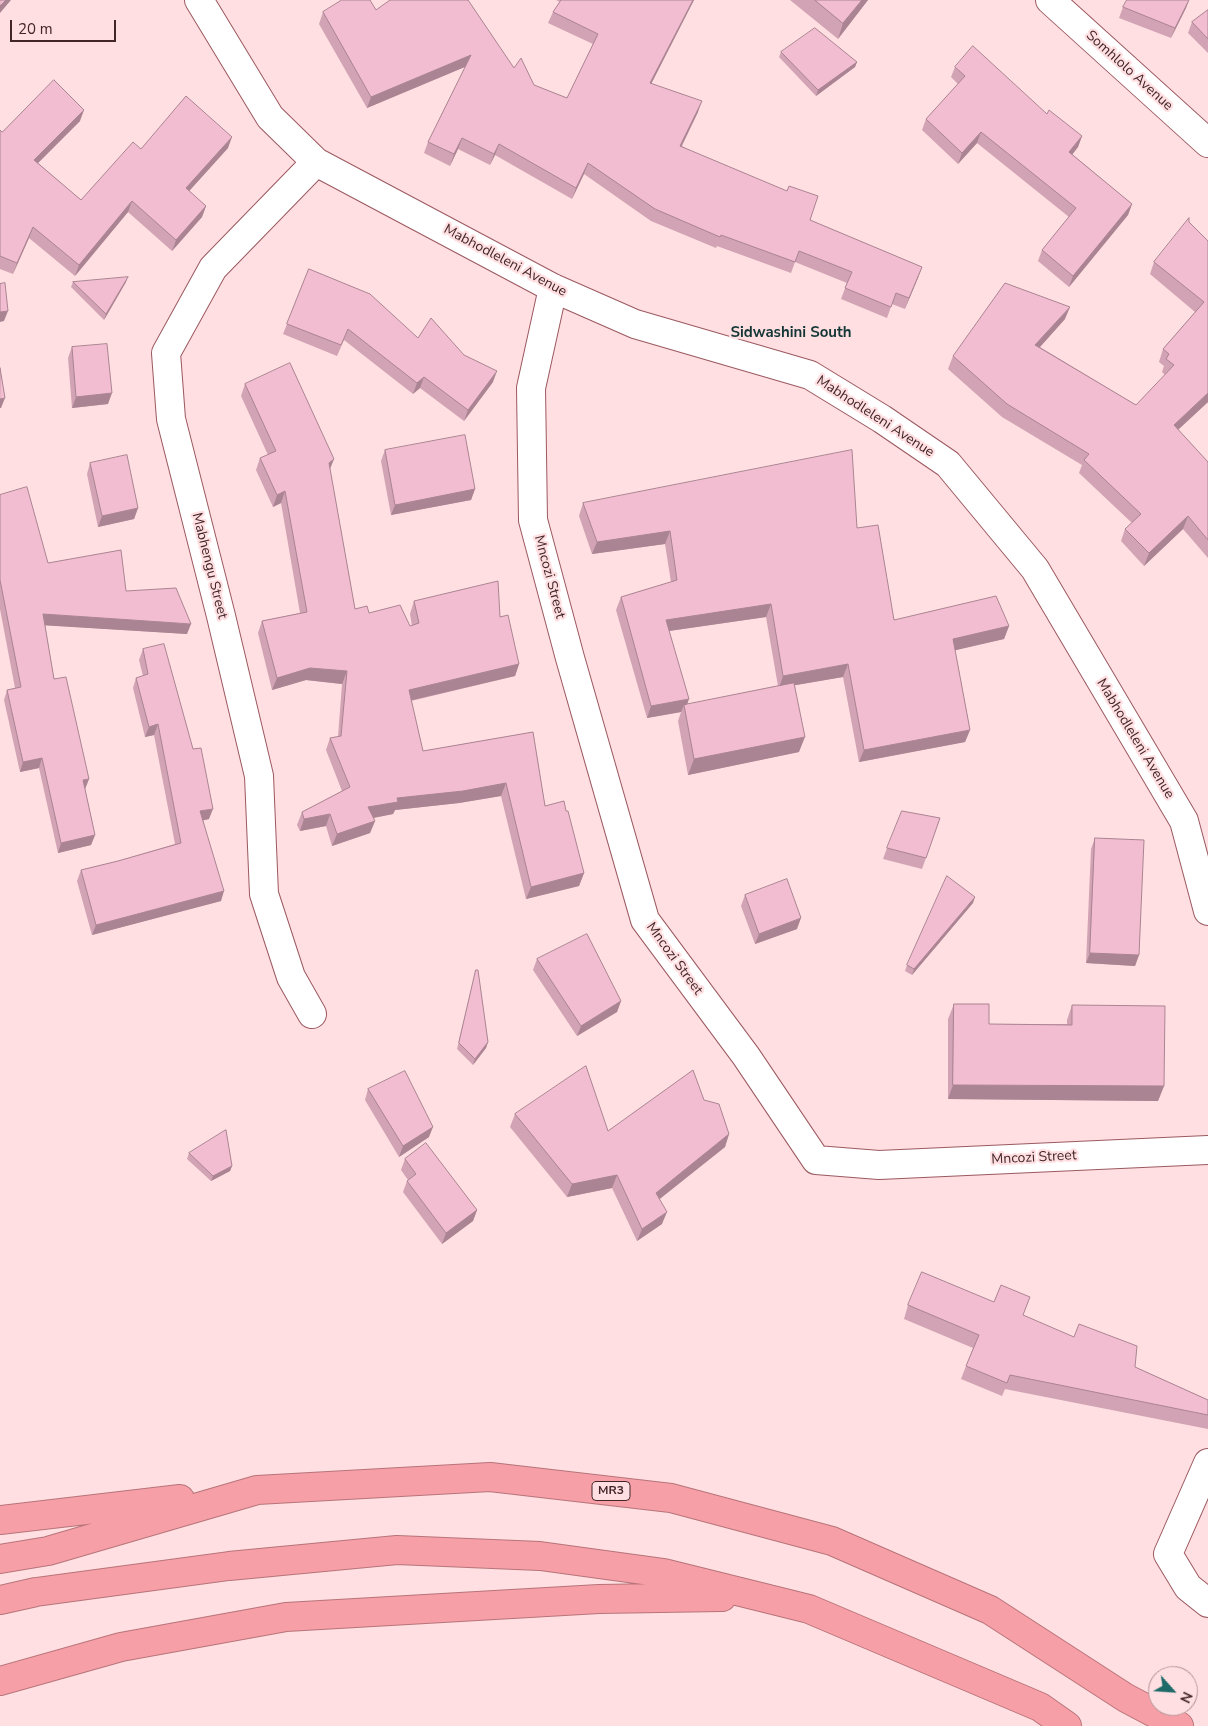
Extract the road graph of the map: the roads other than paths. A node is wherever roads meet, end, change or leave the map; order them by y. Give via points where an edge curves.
1 (199, 0) edge
2 (1050, 0) edge
3 (1208, 143) edge
4 (316, 162) junction
5 (553, 288) junction
6 (1208, 912) edge
7 (312, 1014) dead end
8 (1208, 1150) edge
9 (1208, 1463) edge
10 (257, 1490) junction
11 (0, 1520) edge
12 (0, 1559) edge
13 (756, 1597) junction
14 (0, 1600) edge
15 (1208, 1603) edge
16 (0, 1681) edge
17 (1067, 1726) edge
18 (1179, 1726) edge

1 - 4 street, Mabhodleleni Avenue via 270,117
2 - 3 street, Somhlolo Avenue
4 - 5 street, Mabhodleleni Avenue
4 - 7 street, Mabhengu Street via 213,268 166,353 171,419 259,776 264,894 291,977
5 - 6 street, Mabhodleleni Avenue via 635,324 810,374 948,464 1035,568 1184,821
5 - 8 street, Mncozi Street via 531,388 533,520 645,920 746,1056 816,1160 879,1165
9 - 15 street via 1168,1554 1188,1587
10 - 11 highway
10 - 12 highway, MR3 via 48,1551
10 - 18 highway, MR3 via 490,1477 671,1498 832,1541 990,1610 1126,1698
13 - 14 highway via 664,1573 540,1556 397,1550 229,1566 36,1592
13 - 16 highway via 599,1599 286,1617 122,1647
13 - 17 highway via 809,1609 1040,1707

